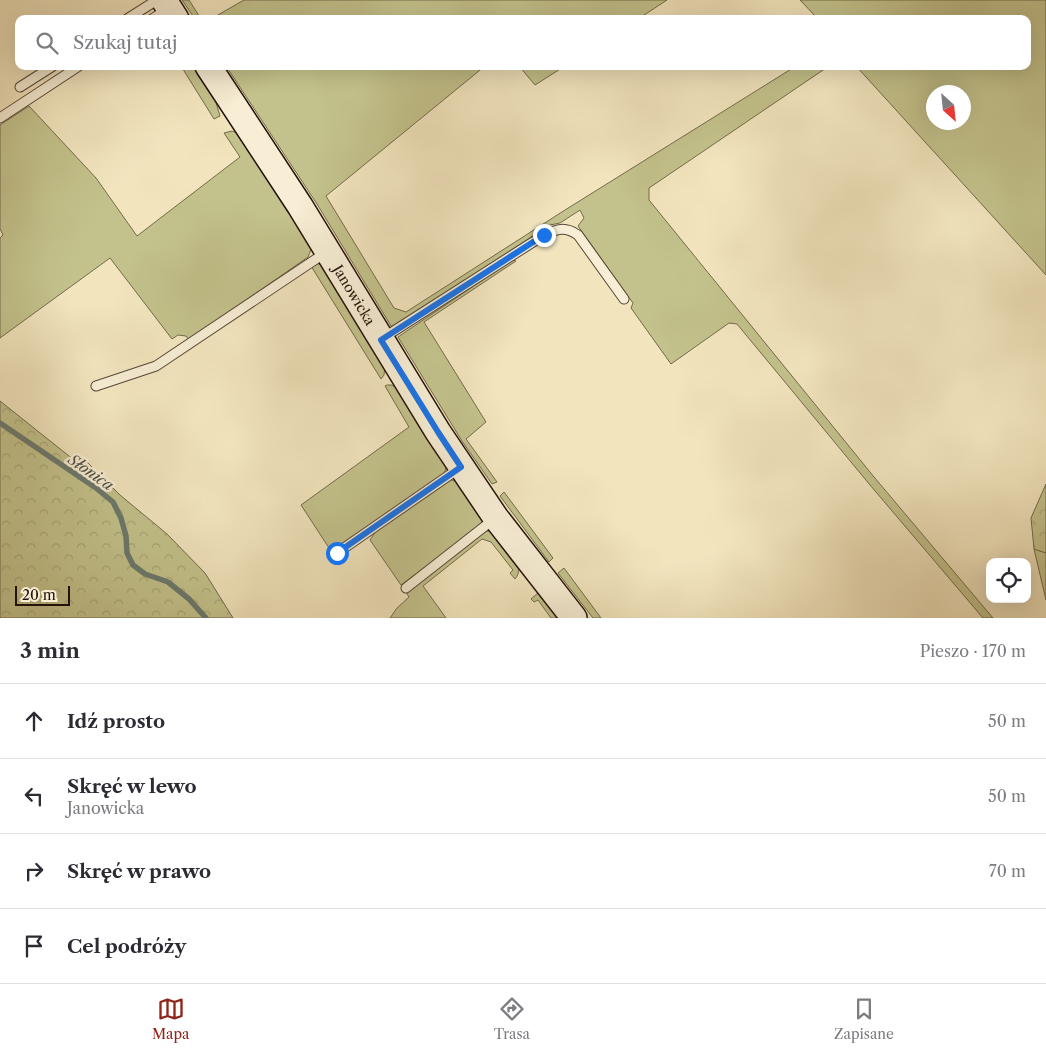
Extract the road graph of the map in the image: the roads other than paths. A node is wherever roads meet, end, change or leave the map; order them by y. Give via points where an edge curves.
1 (163, 9) edge
2 (141, 15) edge
3 (47, 70) edge
4 (73, 70) edge
5 (211, 70) edge
6 (20, 87) dead end
7 (0, 118) edge
8 (328, 251) junction
9 (624, 299) dead end
10 (381, 340) junction
11 (96, 386) dead end
12 (461, 467) junction
13 (496, 518) junction
14 (337, 553) dead end
15 (406, 588) dead end
16 (574, 618) edge

1 - 2 lane
3 - 6 lane
4 - 7 lane
5 - 8 street, Janowicka
8 - 10 street, Janowicka
8 - 11 lane via 156,366
9 - 10 lane via 578,235 562,228 544,235
10 - 12 street, Janowicka
12 - 13 street, Janowicka
12 - 14 lane
13 - 15 lane
13 - 16 street, Janowicka

